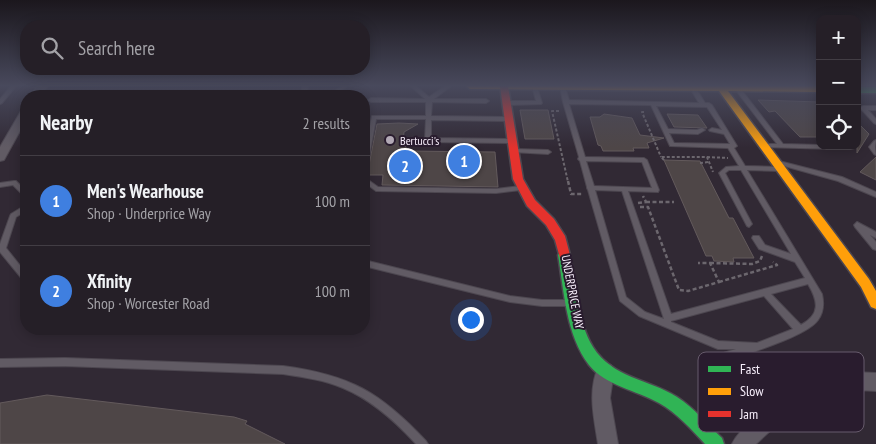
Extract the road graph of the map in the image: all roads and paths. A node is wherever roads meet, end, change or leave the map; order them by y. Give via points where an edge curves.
1 (429, 107) edge
2 (507, 107) edge
3 (561, 107) edge
4 (563, 107) edge
5 (654, 107) edge
6 (710, 107) edge
7 (735, 107) edge
8 (751, 107) edge
9 (876, 108) edge
10 (650, 113) dead end
11 (428, 118) junction
12 (509, 120) junction
13 (20, 122) edge
14 (876, 122) edge
15 (666, 132) junction
16 (701, 132) dead end
17 (715, 132) dead end
18 (726, 133) junction
19 (370, 138) edge
20 (876, 142) edge
21 (513, 146) junction
22 (730, 146) junction
23 (763, 146) junction
24 (781, 146) junction
25 (816, 147) edge
26 (548, 152) dead end
27 (876, 153) edge
28 (0, 157) edge
29 (582, 158) junction
30 (707, 158) junction
31 (730, 158) dead end
32 (709, 162) junction
33 (700, 163) dead end
34 (777, 166) junction
35 (743, 168) junction
36 (714, 175) dead end
37 (370, 184) edge
38 (0, 185) edge
39 (20, 188) edge
40 (521, 188) junction
41 (590, 188) junction
42 (624, 189) junction
43 (583, 194) dead end
44 (643, 195) dead end
45 (876, 195) edge
46 (646, 202) junction
47 (674, 202) dead end
48 (20, 212) edge
49 (749, 224) dead end
50 (876, 235) edge
51 (756, 238) dead end
52 (876, 247) edge
53 (798, 260) junction
54 (698, 263) dead end
55 (710, 263) junction
56 (370, 264) edge
57 (20, 270) edge
58 (810, 280) junction
59 (719, 282) junction
60 (765, 292) junction
61 (875, 299) edge
62 (574, 303) junction
63 (667, 321) junction
64 (799, 329) junction
65 (756, 346) junction
66 (738, 352) edge
67 (0, 363) edge
68 (605, 371) junction
69 (698, 426) edge
70 (704, 432) edge
71 (756, 432) edge
72 (423, 444) edge
73 (608, 444) edge
74 (716, 444) edge
75 (742, 444) edge

1 - 11 lane
2 - 12 main road, UNDERPRICE WAY
3 - 43 path via 560,111 552,111 571,194
4 - 29 lane
5 - 15 lane
6 - 18 lane
7 - 23 main road
8 - 24 lane
9 - 14 lane via 863,108
10 - 30 path via 642,112 663,159
11 - 12 lane
11 - 19 lane via 374,117
11 - 21 lane via 428,140
12 - 21 main road, UNDERPRICE WAY
13 - 28 street
15 - 16 lane
15 - 22 lane via 672,146
17 - 18 lane
18 - 22 lane via 734,146
20 - 27 lane via 872,148
21 - 26 lane
21 - 40 main road, UNDERPRICE WAY
22 - 35 lane
23 - 24 lane
23 - 34 main road
24 - 25 lane
29 - 41 lane
29 - 42 lane via 644,160 656,190
30 - 31 path
30 - 32 path
32 - 33 path
32 - 36 path
34 - 35 lane
34 - 45 lane via 840,179
34 - 61 main road
35 - 49 lane via 728,168 722,173
35 - 53 lane
37 - 40 lane via 376,189 496,191
38 - 39 lane via 14,183
40 - 62 main road, UNDERPRICE WAY via 557,230
41 - 42 lane
41 - 63 lane via 623,299 642,314
42 - 63 lane
44 - 46 path
46 - 47 path
46 - 59 path via 638,202 639,207 648,207 679,290 688,291
48 - 57 lane via 13,216 2,248
50 - 52 lane via 857,225
51 - 53 lane via 762,247
53 - 58 lane
54 - 55 path
55 - 59 path
55 - 59 path via 752,264 760,261 760,253 777,266
56 - 62 lane via 510,299
58 - 60 lane
58 - 64 lane via 821,307 814,321
60 - 63 lane
60 - 64 lane
62 - 68 main road, UNDERPRICE WAY via 583,339
63 - 65 lane via 718,345
64 - 65 lane
65 - 66 lane
67 - 72 lane via 224,367 318,375 359,389 377,400
68 - 69 main road, UNDERPRICE WAY via 665,398
68 - 73 street via 602,392
70 - 74 main road, UNDERPRICE WAY
71 - 75 street

